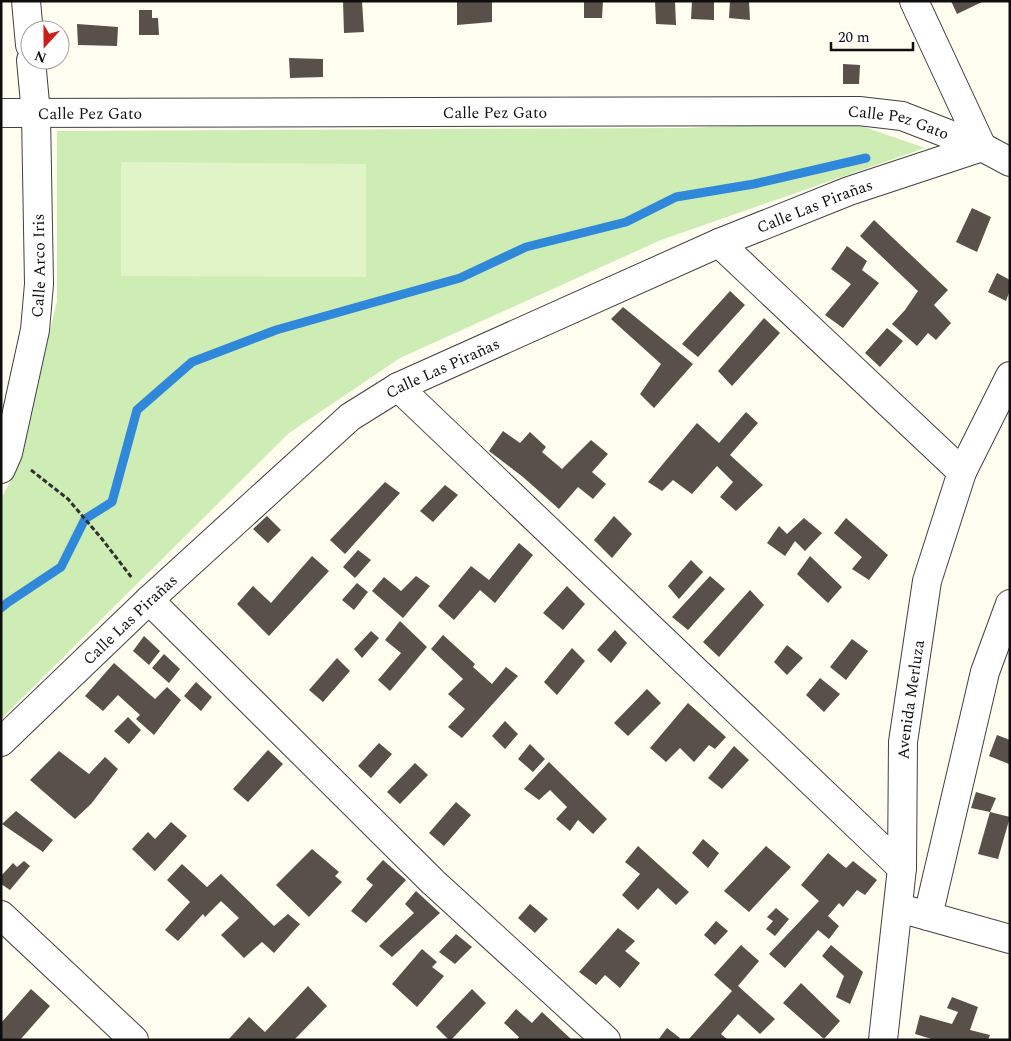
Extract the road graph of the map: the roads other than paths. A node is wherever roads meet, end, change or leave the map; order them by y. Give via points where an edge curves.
1 (26, 1) edge
2 (914, 1) edge
3 (28, 20) edge
4 (32, 70) edge
5 (1, 113) edge
6 (36, 114) junction
7 (982, 147) junction
8 (1010, 162) edge
9 (719, 243) junction
10 (1010, 376) edge
11 (398, 387) junction
12 (11, 396) edge
13 (5, 461) edge
14 (962, 472) junction
15 (149, 600) junction
16 (1010, 604) edge
17 (1, 742) edge
18 (902, 868) junction
19 (897, 907) junction
20 (1, 915) edge
21 (928, 916) junction
22 (1010, 939) edge
23 (884, 1027) edge
24 (134, 1040) edge
25 (606, 1040) edge
26 (866, 1040) edge

1 - 3 street
2 - 7 street
4 - 6 street, Calle Arco Iris
5 - 6 street, Calle Pez Gato
6 - 7 street, Calle Pez Gato via 859,111 902,116
6 - 12 street, Calle Arco Iris via 38,284 35,330
7 - 8 street, Calle Pez Gato
7 - 9 street, Calle Las Pirañas via 849,191
9 - 11 street, Calle Las Pirañas
9 - 14 street
10 - 14 street, Avenida Merluza
11 - 15 street, Calle Las Pirañas via 350,417
11 - 18 street
12 - 13 street, Calle Arco Iris
14 - 18 street, Avenida Merluza via 927,581 903,742
15 - 17 street, Calle Las Pirañas
15 - 25 street via 433,882
16 - 21 street via 985,672
18 - 19 street, Avenida Merluza
19 - 21 street
19 - 23 street, Avenida Merluza
20 - 24 street
21 - 22 street
23 - 26 street

